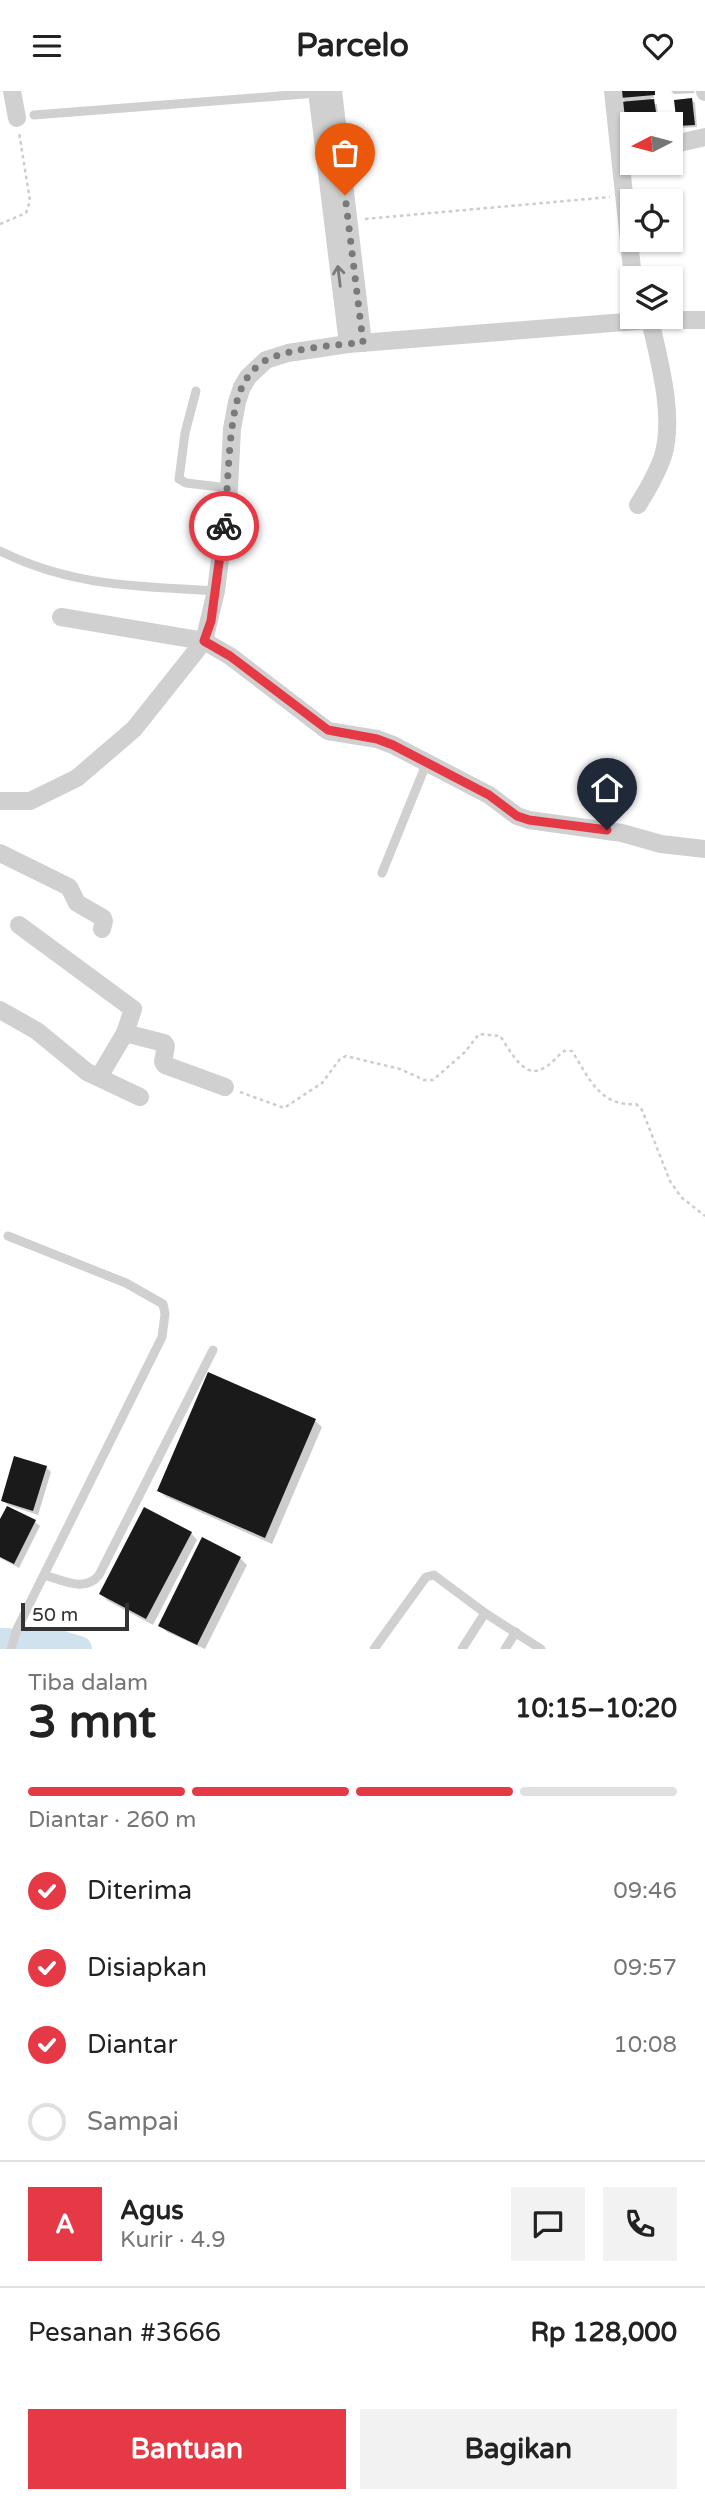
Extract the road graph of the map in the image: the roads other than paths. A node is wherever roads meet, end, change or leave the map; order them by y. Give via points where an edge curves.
1 (12, 91) edge
2 (612, 91) edge
3 (322, 92) edge
4 (25, 117) joint
5 (620, 128) edge
6 (705, 138) edge
7 (683, 142) edge
8 (626, 175) edge
9 (632, 266) edge
10 (683, 320) edge
11 (705, 320) edge
12 (620, 321) edge
13 (645, 329) edge
14 (356, 343) junction
15 (196, 391) dead end
16 (229, 488) junction
17 (638, 505) dead end
18 (0, 551) edge
19 (216, 591) junction
20 (61, 617) dead end
21 (204, 641) junction
22 (428, 762) junction
23 (0, 801) edge
24 (705, 849) edge
25 (0, 853) edge
26 (382, 873) dead end
27 (19, 925) dead end
28 (102, 929) dead end
29 (0, 1010) edge
30 (125, 1033) junction
31 (99, 1077) junction
32 (225, 1087) road end
33 (140, 1097) dead end
34 (8, 1236) dead end
35 (213, 1350) dead end
36 (44, 1574) junction
37 (485, 1613) junction
38 (516, 1632) junction
39 (11, 1649) edge
40 (374, 1649) edge
41 (461, 1649) edge
42 (505, 1649) edge
43 (541, 1649) edge

1 - 4 street
2 - 5 street
3 - 4 lane
14 -> 3 street
3 - 14 street via 348,221
6 - 7 street
8 - 9 street
10 - 11 street
12 - 14 street
13 - 17 street via 664,383 667,432 654,479
14 - 16 street via 288,353 266,360 248,377 233,429
15 - 16 lane via 179,479
16 - 19 street
18 - 19 lane via 72,578
19 - 21 street
20 - 21 street
21 - 22 street via 328,730 377,739
21 - 23 street via 134,729 77,778 30,801
22 - 24 street via 529,820
22 - 26 lane
25 - 28 street via 69,887 77,903 103,918
27 - 30 street via 131,1005 133,1014
29 - 31 street
30 - 31 street
30 - 32 street via 164,1043 165,1065
31 - 33 street
34 - 36 lane via 126,1283 165,1309 162,1337
35 - 36 lane via 99,1575 83,1585
36 - 39 lane
37 - 38 lane
37 - 40 lane via 435,1574 430,1575
37 - 41 lane
38 - 42 lane
38 - 43 lane

